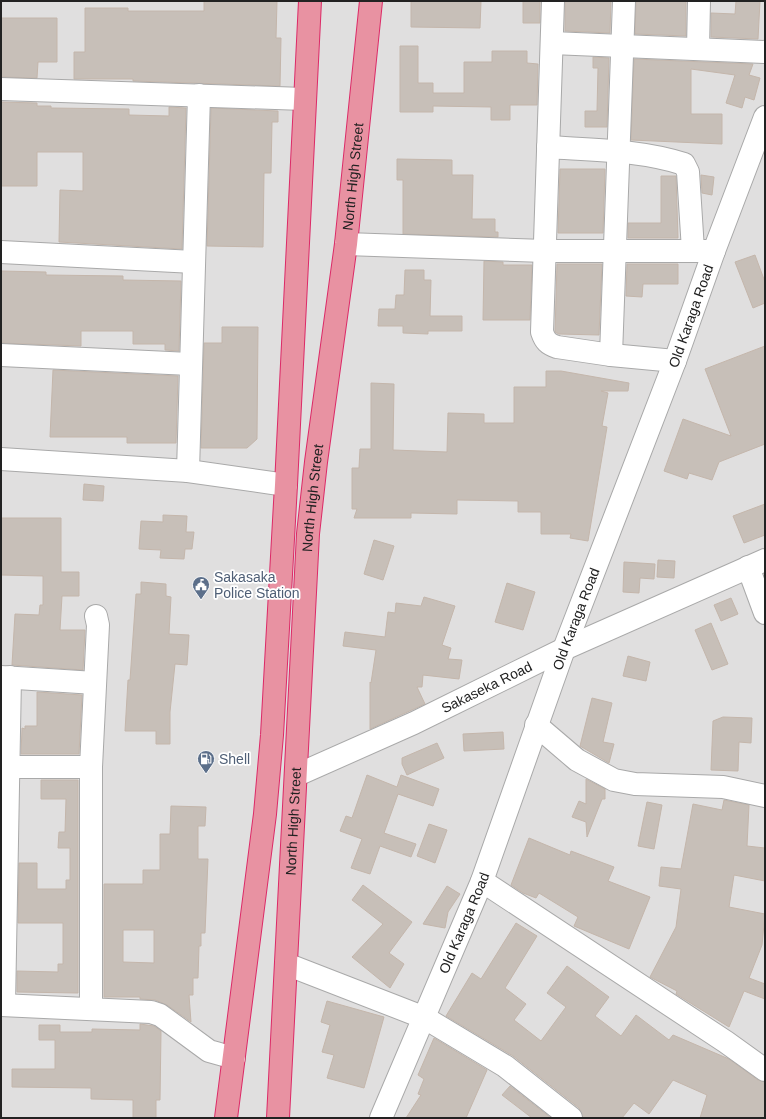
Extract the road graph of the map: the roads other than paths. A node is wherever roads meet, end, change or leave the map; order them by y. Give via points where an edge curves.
1 (310, 1) edge
2 (371, 1) edge
3 (553, 1) edge
4 (624, 1) edge
5 (699, 1) edge
6 (552, 43) junction
7 (622, 45) junction
8 (698, 49) junction
9 (765, 52) edge
10 (1, 89) edge
11 (199, 95) junction
12 (304, 99) junction
13 (765, 117) edge
14 (548, 147) junction
15 (618, 151) junction
16 (346, 244) junction
17 (703, 250) junction
18 (546, 251) junction
19 (1, 252) edge
20 (616, 252) junction
21 (194, 262) junction
22 (1, 355) edge
23 (611, 355) junction
24 (676, 361) junction
25 (190, 364) junction
26 (1, 459) edge
27 (188, 471) junction
28 (286, 485) junction
29 (757, 564) edge
30 (765, 613) edge
31 (96, 616) dead end
32 (564, 648) junction
33 (6, 677) edge
34 (95, 683) junction
35 (536, 725) junction
36 (91, 766) junction
37 (9, 767) junction
38 (297, 775) junction
39 (765, 796) edge
40 (482, 880) junction
41 (286, 964) junction
42 (2, 1005) edge
43 (91, 1009) junction
44 (425, 1018) junction
45 (234, 1058) junction
46 (765, 1070) edge
47 (226, 1118) edge
48 (278, 1118) edge
49 (381, 1118) edge
50 (571, 1118) edge

1 - 12 highway, North High Street
2 - 16 highway, North High Street
3 - 6 street
4 - 7 street
5 - 8 street
6 - 7 street
6 - 14 street
7 - 8 street
7 - 15 street
8 - 9 street
10 - 11 street
11 - 12 street
11 - 21 street
12 - 28 highway, North High Street
13 - 17 street, Old Karaga Road
14 - 15 street
14 - 18 street
15 - 17 street via 684,164 688,172
15 - 20 street
16 - 18 street
16 - 38 highway, North High Street via 308,534
17 - 20 street
17 - 24 street, Old Karaga Road
18 - 20 street
18 - 23 street via 542,332 545,340 557,347
19 - 21 street
20 - 23 street
21 - 25 street
22 - 25 street
23 - 24 street
24 - 32 street, Old Karaga Road
25 - 27 street
26 - 27 street
27 - 28 street
28 - 45 highway, North High Street via 265,814
29 - 30 street
29 - 32 street, Sakaseka Road
31 - 34 street via 98,624
32 - 35 street, Old Karaga Road
32 - 38 street, Sakaseka Road via 414,723
33 - 34 street
33 - 37 street
34 - 36 street
35 - 39 street via 577,760 614,780 635,784 723,787
35 - 40 street, Old Karaga Road
36 - 37 street
36 - 43 street
37 - 42 street
38 - 41 highway, North High Street
40 - 44 street, Old Karaga Road
40 - 46 street
41 - 44 street
41 - 48 highway, North High Street
42 - 43 street
43 - 45 street via 160,1014 208,1051
44 - 49 street, Old Karaga Road
44 - 50 street via 505,1066
45 - 47 highway, North High Street

